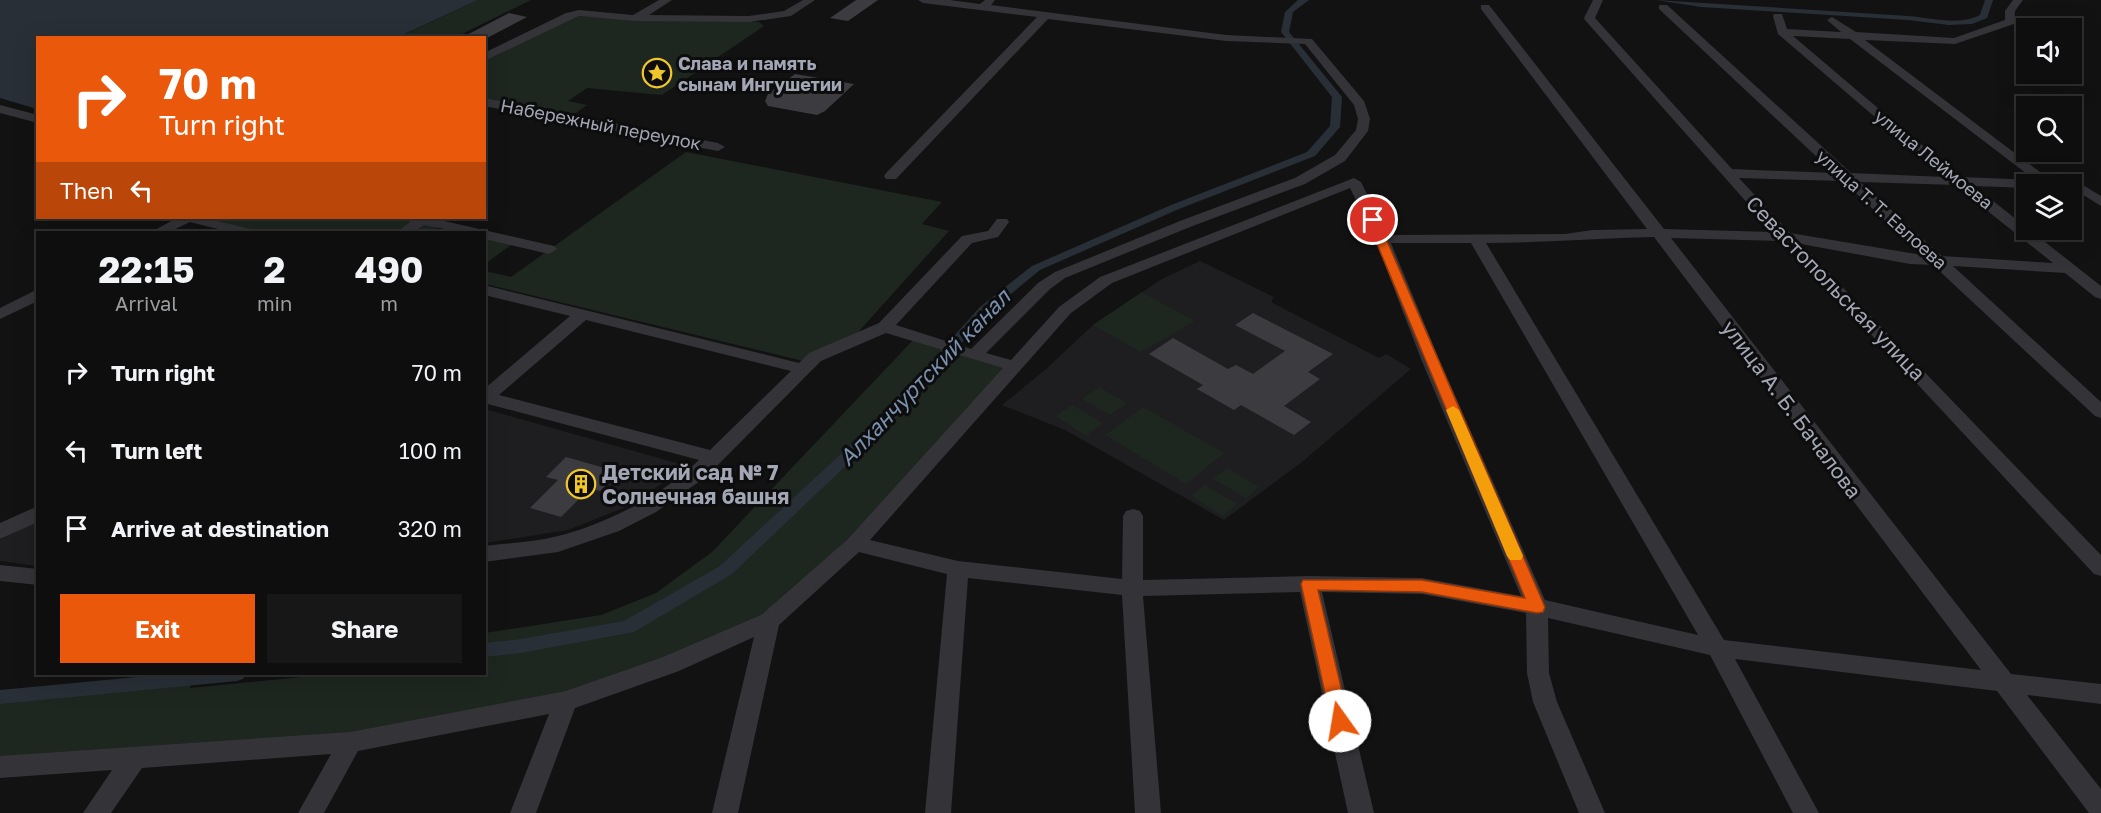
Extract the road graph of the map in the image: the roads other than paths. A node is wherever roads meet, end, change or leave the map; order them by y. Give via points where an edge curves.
1 (667, 0) edge
2 (810, 0) edge
3 (923, 0) edge
4 (1598, 0) edge
5 (2018, 0) edge
6 (2004, 2) dead end
7 (986, 4) edge
8 (1485, 7) dead end
9 (1663, 7) dead end
10 (1045, 15) junction
11 (1778, 16) dead end
12 (635, 18) junction
13 (1832, 20) dead end
14 (1782, 32) junction
15 (1850, 34) junction
16 (486, 57) edge
17 (486, 102) edge
18 (0, 109) edge
19 (36, 118) edge
20 (718, 147) dead end
21 (1727, 173) junction
22 (2036, 174) edge
23 (891, 176) dead end
24 (1847, 177) junction
25 (1962, 183) junction
26 (2016, 184) edge
27 (2082, 185) edge
28 (2101, 186) edge
29 (2082, 190) edge
30 (2101, 202) edge
31 (187, 219) edge
32 (193, 219) edge
33 (417, 219) edge
34 (1002, 222) dead end
35 (160, 231) edge
36 (241, 231) edge
37 (405, 231) edge
38 (473, 231) edge
39 (1657, 233) junction
40 (486, 234) edge
41 (1785, 237) junction
42 (1382, 239) junction
43 (1477, 240) junction
44 (549, 249) dead end
45 (1938, 259) junction
46 (2070, 269) junction
47 (486, 290) edge
48 (2101, 294) edge
49 (36, 295) edge
50 (0, 314) edge
51 (584, 314) junction
52 (885, 327) junction
53 (966, 353) junction
54 (1015, 366) junction
55 (802, 369) junction
56 (486, 396) edge
57 (486, 397) edge
58 (2101, 412) edge
59 (714, 458) junction
60 (36, 514) edge
61 (1133, 516) dead end
62 (0, 532) edge
63 (855, 544) junction
64 (486, 554) edge
65 (2101, 568) edge
66 (958, 569) junction
67 (0, 573) edge
68 (36, 577) edge
69 (1309, 584) junction
70 (1132, 588) junction
71 (1537, 607) junction
72 (769, 621) junction
73 (1717, 648) junction
74 (2001, 681) junction
75 (2101, 694) edge
76 (566, 701) junction
77 (350, 742) junction
78 (136, 756) junction
79 (0, 767) edge
80 (2101, 809) edge
81 (96, 813) edge
82 (311, 813) edge
83 (523, 813) edge
84 (724, 813) edge
85 (938, 813) edge
86 (1148, 813) edge
87 (1361, 813) edge
88 (1592, 813) edge
89 (1806, 813) edge

1 - 12 street
2 - 12 street via 787,14 768,17
3 - 7 street
4 - 21 street, Севастопольская улица via 1589,18
5 - 6 street
5 - 15 street via 2010,12 2010,22 1955,40
7 - 10 street
8 - 39 street, улица А. Б. Бачалова
9 - 24 street, улица Т. Т. Евлоева
10 - 23 street
10 - 53 street via 1226,38 1308,41 1360,104 1362,131 1340,158 1300,181 1060,275
11 - 14 street
12 - 16 street via 570,15
13 - 15 street
14 - 15 street
14 - 25 street, улица Леймоева
15 - 22 street
17 - 20 street, Набережный переулок
18 - 19 street
21 - 24 street
21 - 41 street, Севастопольская улица
24 - 25 street
24 - 45 street, улица Т. Т. Евлоева
25 - 26 street
25 - 46 street, улица Леймоева
27 - 28 street
29 - 30 street
31 - 35 street
32 - 36 street
33 - 37 street
33 - 38 street
34 - 52 street via 993,234 967,239
39 - 41 street
39 - 43 street
39 - 74 street, улица А. Б. Бачалова
40 - 44 street
41 - 45 street via 1910,259
41 - 65 street, Севастопольская улица
42 - 43 street
42 - 54 street via 1354,182 1106,280 1065,310
42 - 71 street
43 - 73 street
45 - 46 street
45 - 58 street, улица Т. Т. Евлоева
46 - 48 street, улица Леймоева
47 - 51 street
49 - 50 street
51 - 55 street
51 - 56 street
52 - 53 street
52 - 55 street via 815,357
53 - 54 street
54 - 63 street
55 - 59 street
57 - 59 street
59 - 64 street via 649,507 612,525 558,544
60 - 62 street
61 - 70 street
63 - 66 street
63 - 72 street
66 - 70 street
66 - 85 street
67 - 68 street
69 - 70 street
69 - 71 street via 1422,586
69 - 87 street
70 - 86 street
71 - 73 street
71 - 88 street via 1538,673 1545,702
72 - 76 street via 671,664
72 - 84 street
73 - 74 street
73 - 89 street
74 - 75 street
74 - 80 street, улица А. Б. Бачалова
76 - 77 street
76 - 83 street
77 - 78 street
77 - 82 street
78 - 79 street
78 - 81 street

